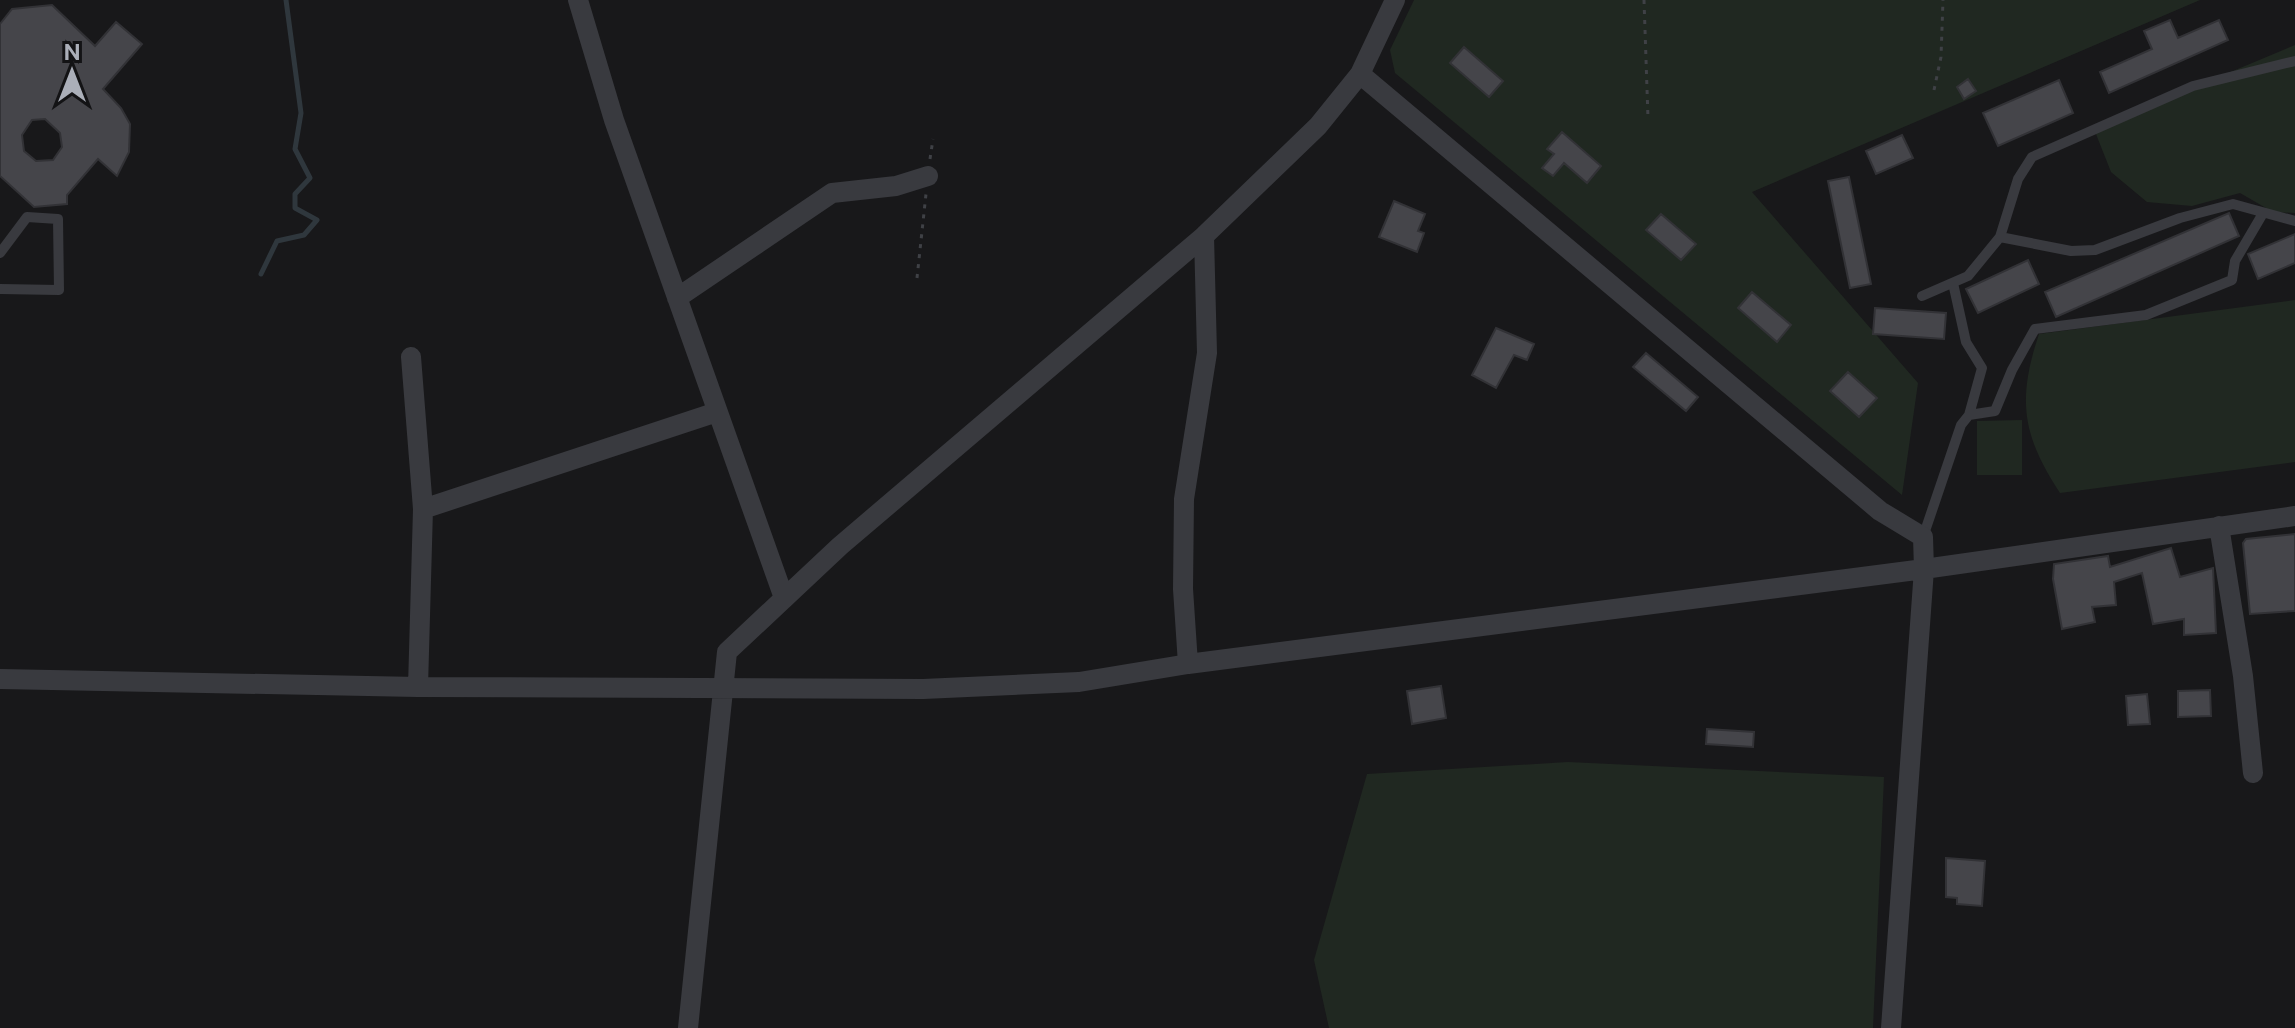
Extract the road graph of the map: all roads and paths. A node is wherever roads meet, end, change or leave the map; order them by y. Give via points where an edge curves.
1 (578, 0) edge
2 (1395, 0) edge
3 (1644, 0) edge
4 (1943, 0) edge
5 (2295, 61) edge
6 (1360, 74) junction
7 (1934, 90) dead end
8 (1648, 118) dead end
9 (933, 139) dead end
10 (928, 176) junction
11 (2262, 215) junction
12 (2295, 221) edge
13 (1204, 236) junction
14 (2000, 237) junction
15 (1, 248) edge
16 (917, 278) dead end
17 (1953, 283) junction
18 (0, 289) edge
19 (1922, 296) dead end
20 (677, 298) junction
21 (411, 357) dead end
22 (717, 412) junction
23 (1969, 415) junction
24 (423, 509) junction
25 (2295, 516) edge
26 (2219, 526) junction
27 (1923, 537) junction
28 (1924, 569) junction
29 (784, 598) junction
30 (1188, 664) junction
31 (0, 679) edge
32 (721, 686) junction
33 (418, 687) junction
34 (2253, 773) dead end
35 (688, 1028) edge
36 (1891, 1028) edge

1 - 20 street
2 - 6 street
3 - 8 path
4 - 7 path
5 - 14 lane via 2193,86 2032,157 2018,179
6 - 13 street via 1318,126
6 - 27 street via 1880,511
9 - 10 path
10 - 16 path
10 - 20 street via 896,186 832,193
11 - 12 lane
11 - 14 lane via 2243,206 2221,206 2095,250 2071,251
11 - 23 lane via 2235,261 2232,280 2146,315 2035,329 1995,411
13 - 29 street
13 - 30 street via 1207,353 1184,499
14 - 17 lane via 1968,276
15 - 18 lane via 27,217 58,219 59,290
17 - 19 lane
17 - 23 lane via 1966,342 1982,368
20 - 22 street
21 - 24 street
22 - 24 street
22 - 29 street
23 - 27 lane
24 - 33 street
25 - 26 street
26 - 28 street
26 - 34 street
27 - 28 street
28 - 30 street
28 - 36 street
29 - 32 street via 727,652
30 - 32 street via 1079,682 939,689
31 - 33 street
32 - 33 street
32 - 35 street

